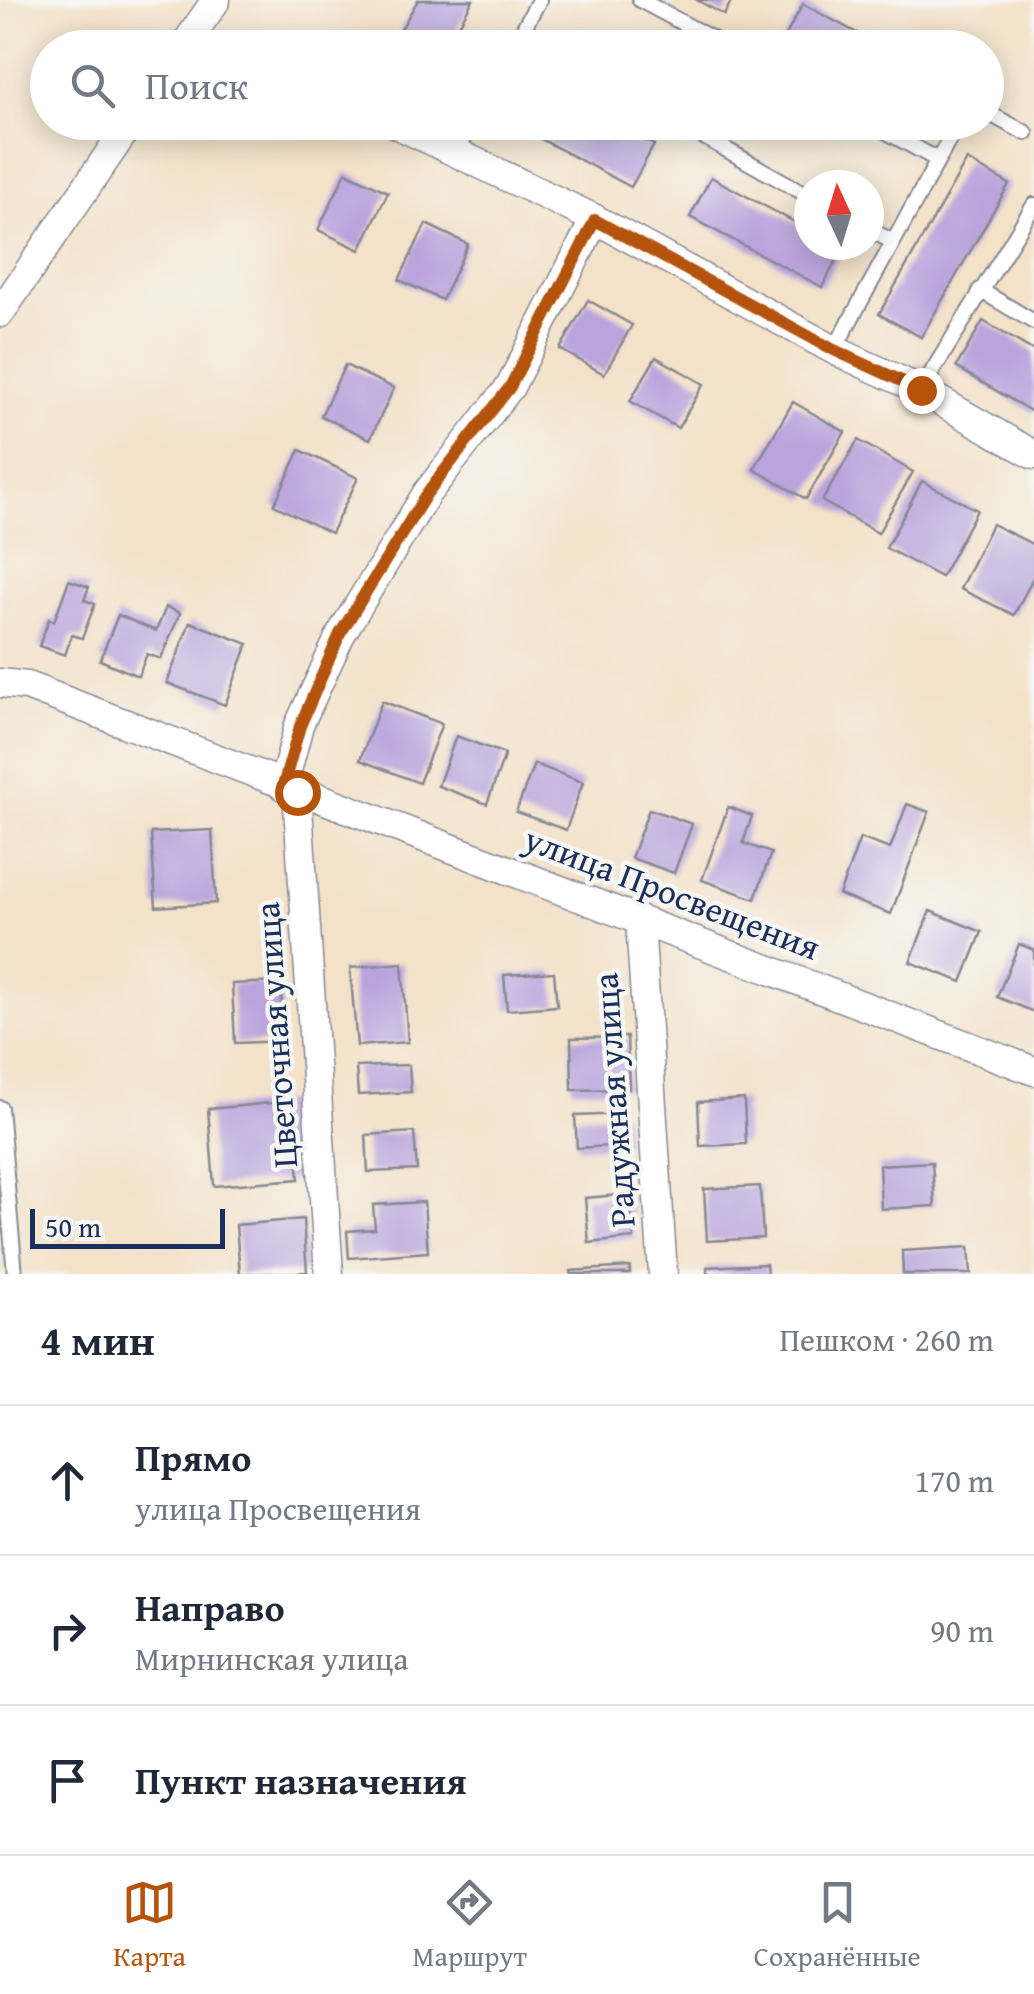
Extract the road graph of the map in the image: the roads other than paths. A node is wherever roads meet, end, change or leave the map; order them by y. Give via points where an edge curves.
1 (216, 0) edge
2 (539, 0) edge
3 (640, 0) edge
4 (195, 30) edge
5 (523, 30) edge
6 (696, 30) edge
7 (1004, 121) edge
8 (1026, 133) dead end
9 (118, 140) edge
10 (429, 140) edge
11 (463, 140) edge
12 (709, 140) edge
13 (902, 140) edge
14 (949, 140) edge
15 (456, 153) junction
16 (938, 160) junction
17 (794, 188) edge
18 (1034, 205) edge
19 (595, 220) junction
20 (884, 237) edge
21 (894, 242) junction
22 (980, 290) junction
23 (0, 313) edge
24 (1034, 322) edge
25 (834, 350) junction
26 (921, 390) junction
27 (1034, 455) edge
28 (0, 683) edge
29 (290, 788) junction
30 (640, 922) junction
31 (1034, 1071) edge
32 (0, 1108) edge
33 (16, 1274) edge
34 (329, 1274) edge
35 (663, 1274) edge

1 - 4 street
2 - 5 lane
3 - 6 lane
7 - 8 lane
9 - 23 street
10 - 15 street
11 - 15 lane
12 - 17 lane
13 - 16 lane
14 - 16 lane
15 - 19 street
16 - 21 lane
18 - 22 lane
19 - 25 street
19 - 29 street via 510,387 427,493 340,634 300,726
20 - 21 lane
21 - 25 lane
22 - 24 lane
22 - 26 lane
25 - 26 street
26 - 27 street
28 - 29 street, улица Просвещения via 27,686
29 - 30 street, улица Просвещения
29 - 34 street, Цветочная улица
30 - 31 street, улица Просвещения
30 - 35 street, Радужная улица
32 - 33 lane

